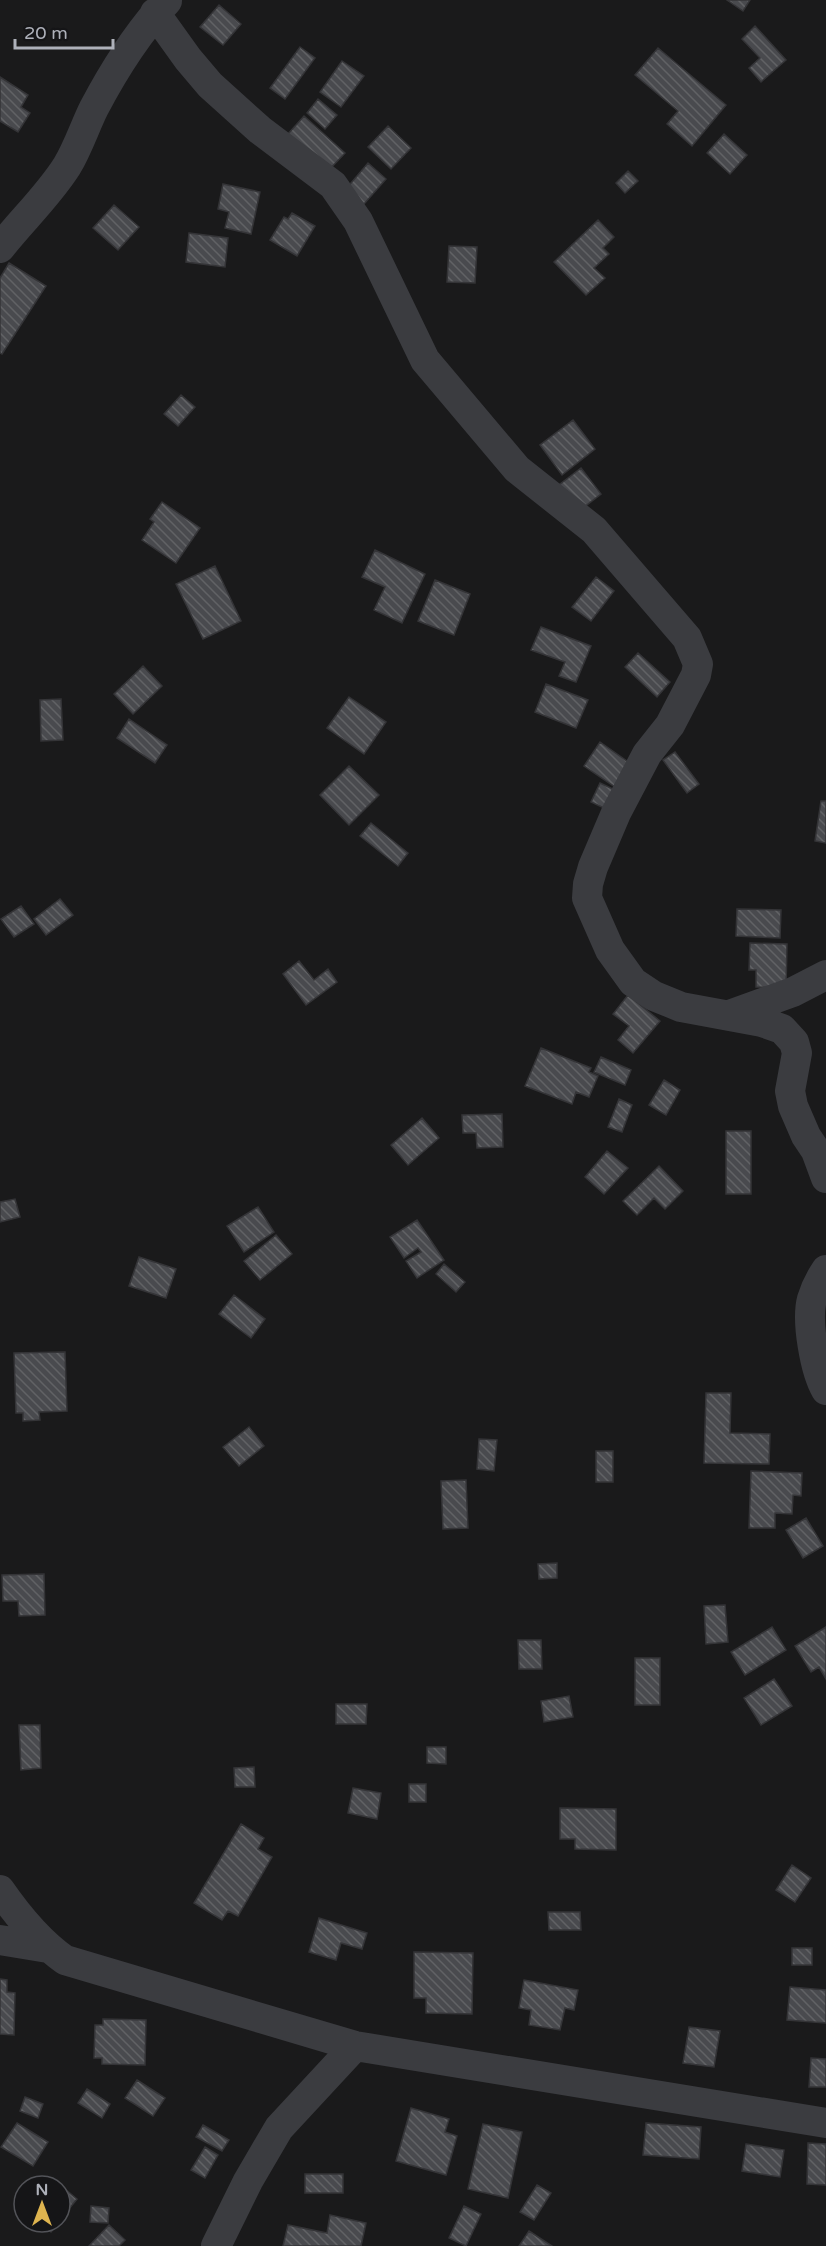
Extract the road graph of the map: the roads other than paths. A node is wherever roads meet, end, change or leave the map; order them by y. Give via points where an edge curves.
1 (161, 7) edge
2 (0, 248) edge
3 (826, 975) edge
4 (729, 1015) junction
5 (826, 1178) edge
6 (826, 1270) edge
7 (826, 1390) edge
8 (0, 1890) edge
9 (0, 1940) edge
10 (48, 1948) junction
11 (355, 2046) junction
12 (826, 2123) edge
13 (216, 2246) edge

1 - 2 street via 109,82 69,164
1 - 4 street via 188,59 210,85 260,130 333,185 358,221 425,360 517,469 594,530 687,638 698,664 696,675 616,813 593,867 587,898 610,950 633,982 681,1007
3 - 4 street via 793,992
4 - 5 street via 782,1029 794,1042 797,1053 790,1091 793,1106
6 - 7 street via 811,1301 815,1355
8 - 10 street
9 - 10 street
10 - 11 street via 65,1960
11 - 12 street
11 - 13 street via 279,2128

